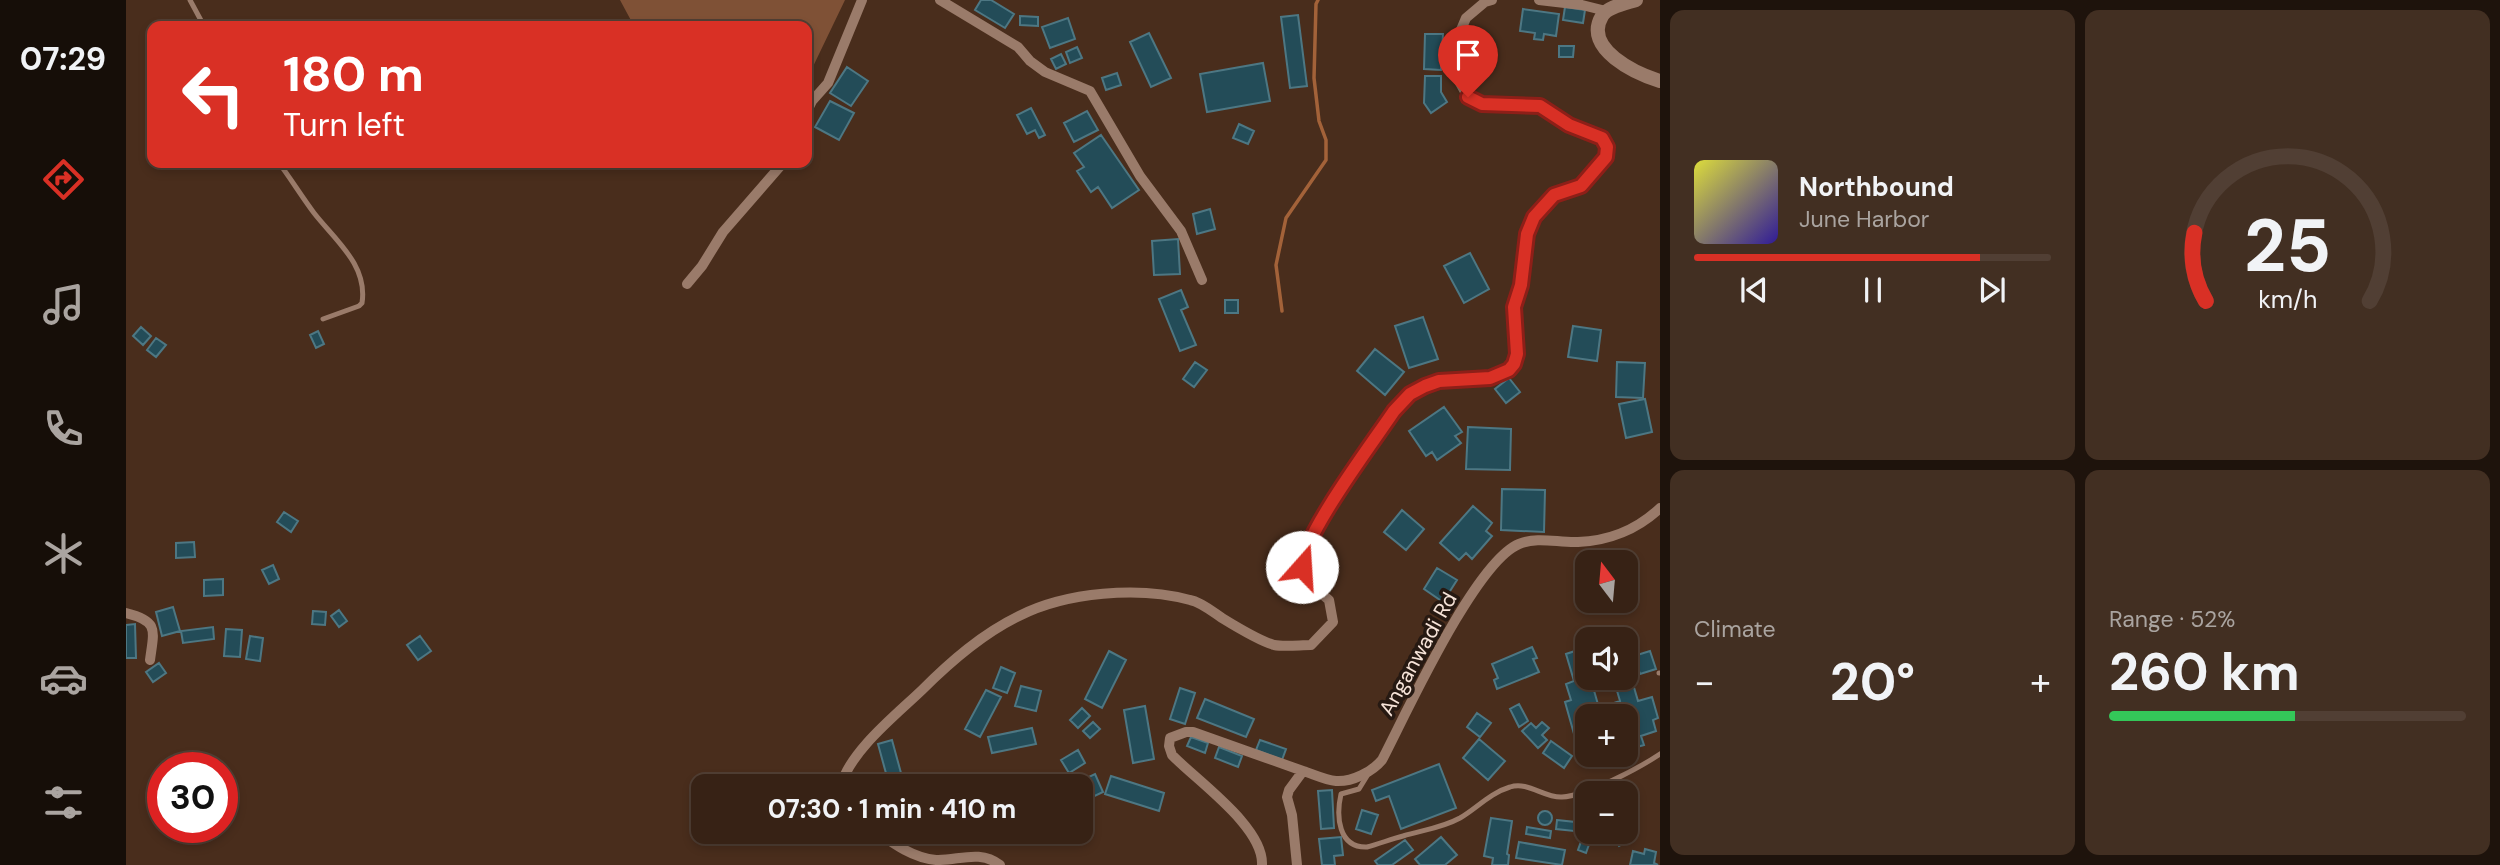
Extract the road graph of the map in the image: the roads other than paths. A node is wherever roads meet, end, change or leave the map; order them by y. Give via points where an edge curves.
1 (190, 0) edge
2 (862, 0) edge
3 (940, 0) edge
4 (1492, 0) edge
5 (1539, 0) edge
6 (1636, 0) edge
7 (1606, 11) junction
8 (201, 21) edge
9 (1660, 81) edge
10 (812, 101) edge
11 (282, 168) edge
12 (779, 168) edge
13 (1202, 280) dead end
14 (687, 284) dead end
15 (323, 319) dead end
16 (1660, 508) edge
17 (126, 613) edge
18 (150, 660) dead end
19 (1660, 754) edge
20 (1303, 771) junction
21 (1368, 773) junction
22 (845, 774) edge
23 (894, 844) edge
24 (1000, 865) edge
25 (1262, 865) edge
26 (1297, 865) edge

1 - 8 lane
2 - 10 street via 828,83
3 - 13 street via 1018,47 1045,72 1090,91 1140,176 1181,231
4 - 22 street via 1466,18 1455,44 1459,81 1468,97 1482,104 1540,106 1569,125 1602,138 1606,157 1581,186 1554,195 1534,217 1514,307 1514,364 1500,376 1439,381 1410,394 1394,411 1314,533 1302,567 1313,588 1329,600 1333,622 1311,645 1274,645 1192,600 1114,593 1053,604 1020,615 958,656 872,739
5 - 7 street
6 - 7 street
7 - 9 street via 1599,33 1608,54
11 - 15 lane via 358,271 362,303
12 - 14 street via 723,232
16 - 21 street, Anganwadi Rd via 1642,523 1603,539 1541,540 1508,551 1458,614 1382,760
17 - 18 street via 143,617 151,625
19 - 21 lane via 1573,795 1561,797 1513,786 1437,828 1359,848 1350,844 1337,810 1341,794 1359,789
20 - 21 street via 1337,781
20 - 25 street via 1193,732 1170,738 1172,754 1247,826
20 - 26 street via 1287,797
23 - 24 street via 920,857 970,856

